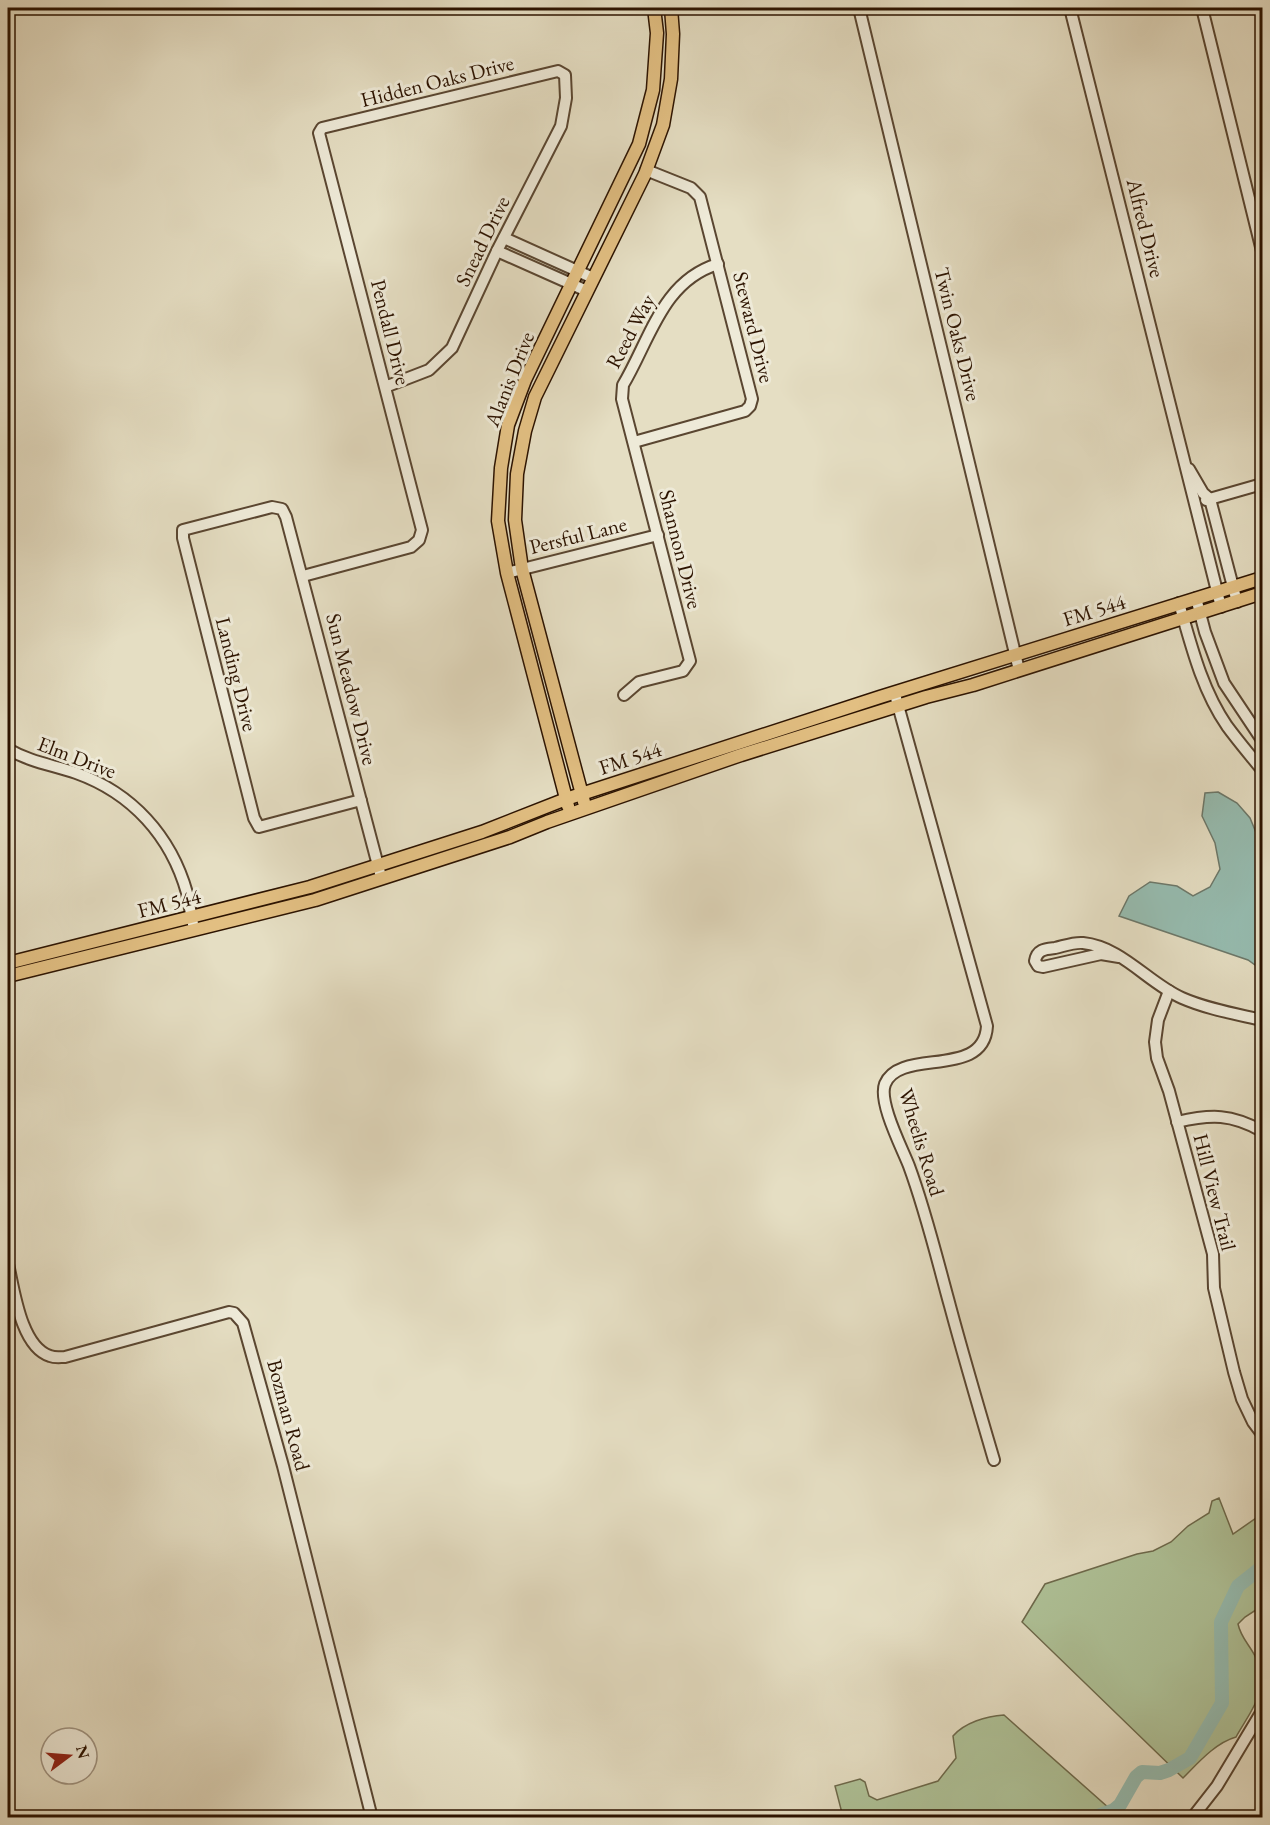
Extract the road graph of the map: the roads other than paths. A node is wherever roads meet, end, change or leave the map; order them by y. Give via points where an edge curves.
1 (654, 8) edge
2 (671, 8) edge
3 (859, 8) edge
4 (1070, 8) edge
5 (1202, 8) edge
6 (565, 75) joint
7 (320, 133) joint
8 (646, 170) junction
9 (504, 238) junction
10 (498, 250) junction
11 (1263, 251) edge
12 (718, 264) junction
13 (578, 271) junction
14 (593, 278) junction
15 (572, 284) junction
16 (587, 291) junction
17 (385, 387) junction
18 (634, 442) junction
19 (1183, 458) junction
20 (1263, 484) edge
21 (1210, 499) junction
22 (1194, 503) junction
23 (183, 530) joint
24 (658, 535) junction
25 (522, 569) junction
26 (507, 573) junction
27 (303, 576) junction
28 (1263, 578) edge
29 (1233, 587) junction
30 (1217, 591) junction
31 (1263, 593) edge
32 (1196, 598) junction
33 (1237, 602) junction
34 (1179, 603) junction
35 (1221, 607) junction
36 (1200, 613) junction
37 (1183, 618) junction
38 (1015, 655) junction
39 (1019, 670) junction
40 (895, 692) junction
41 (624, 695) dead end
42 (898, 706) junction
43 (1262, 740) edge
44 (8, 748) edge
45 (1247, 751) junction
46 (1263, 770) edge
47 (582, 794) junction
48 (566, 799) junction
49 (361, 800) junction
50 (586, 809) junction
51 (570, 814) junction
52 (378, 866) junction
53 (382, 879) junction
54 (193, 924) junction
55 (1119, 957) junction
56 (8, 963) edge
57 (8, 976) edge
58 (1169, 991) junction
59 (1263, 1020) edge
60 (1177, 1122) junction
61 (1263, 1131) edge
62 (8, 1264) edge
63 (1263, 1434) edge
64 (994, 1460) dead end
65 (1263, 1711) edge
66 (372, 1818) edge
67 (1192, 1818) edge

1 - 13 main road, Alanis Drive via 657,33 653,90 639,144
2 - 8 main road, Alanis Drive via 671,79 663,125
3 - 38 street, Twin Oaks Drive
4 - 19 street, Alfred Drive
5 - 11 street
6 - 7 street, Hidden Oaks Drive via 558,71 322,128
6 - 9 street, Snead Drive via 561,126
7 - 17 street, Pendall Drive
8 - 12 street, Steward Drive via 691,188 700,197
8 - 14 main road, Alanis Drive
9 - 10 street, Snead Drive
9 - 13 street
10 - 15 street
10 - 17 street, Snead Drive via 452,348 429,370
12 - 18 street, Reed Way via 691,276 676,289 623,385 622,399
12 - 18 street, Steward Drive via 752,399 750,406 741,412
13 - 14 street
13 - 15 main road, Alanis Drive
14 - 16 main road, Alanis Drive
15 - 16 street
15 - 26 main road, Alanis Drive via 525,380 508,425 498,521
16 - 25 main road, Alanis Drive via 536,397 525,431 517,474 515,520
17 - 27 street, Pendall Drive via 422,530 419,540 411,547
18 - 24 street, Shannon Drive
19 - 21 street, Alfred Drive
19 - 22 street, Alfred Drive
20 - 21 street
21 - 22 street
21 - 29 street, Alfred Drive
22 - 30 street, Alfred Drive
23 - 27 street, Sun Meadow Drive via 272,507 282,509
23 - 49 street, Landing Drive via 258,827
24 - 25 street, Persful Lane
24 - 41 street, Shannon Drive via 688,665 683,671 639,682
25 - 26 street, Persful Lane
25 - 47 main road, Alanis Drive
26 - 48 main road, Alanis Drive
27 - 49 street, Sun Meadow Drive
28 - 29 main road, FM 544
29 - 30 main road, FM 544
29 - 33 street, Alfred Drive
30 - 32 main road, FM 544
30 - 35 street, Alfred Drive
31 - 33 main road, FM 544
32 - 34 main road, FM 544
32 - 36 street
33 - 35 main road, FM 544
34 - 37 street
34 - 38 main road, FM 544
35 - 36 main road, FM 544
36 - 37 main road, FM 544
36 - 43 street via 1224,683
37 - 39 main road, FM 544
37 - 45 street via 1213,701
38 - 39 street, Twin Oaks Drive
38 - 40 main road, FM 544
39 - 42 main road, FM 544
40 - 42 street, Wheelis Road
40 - 47 main road, FM 544
42 - 50 main road, FM 544
42 - 64 street, Wheelis Road via 987,1026 984,1041 972,1053 901,1069 887,1079 883,1093 917,1187
43 - 45 street
44 - 54 street, Elm Drive via 36,762 94,780 131,803 154,827 175,862
45 - 46 street
47 - 48 main road, FM 544
47 - 50 main road, Alanis Drive
48 - 51 main road, Alanis Drive
48 - 52 main road, FM 544
49 - 52 street, Sun Meadow Drive
50 - 51 main road, FM 544
51 - 53 main road, FM 544
52 - 53 street, Sun Meadow Drive
52 - 54 main road, FM 544
53 - 54 main road, FM 544 via 315,900
54 - 56 main road, FM 544
54 - 57 main road, FM 544
55 - 55 street via 1101,947 1080,943 1040,951 1035,961 1043,968 1101,954
55 - 58 street
58 - 59 street via 1199,1004
58 - 60 street, Hill View Trail via 1155,1042
60 - 61 street via 1221,1116
60 - 63 street, Hill View Trail via 1214,1254 1214,1288 1234,1372 1242,1400
62 - 66 street, Bozman Road via 28,1338 48,1356 65,1357 229,1312 243,1323
65 - 67 street via 1217,1786

